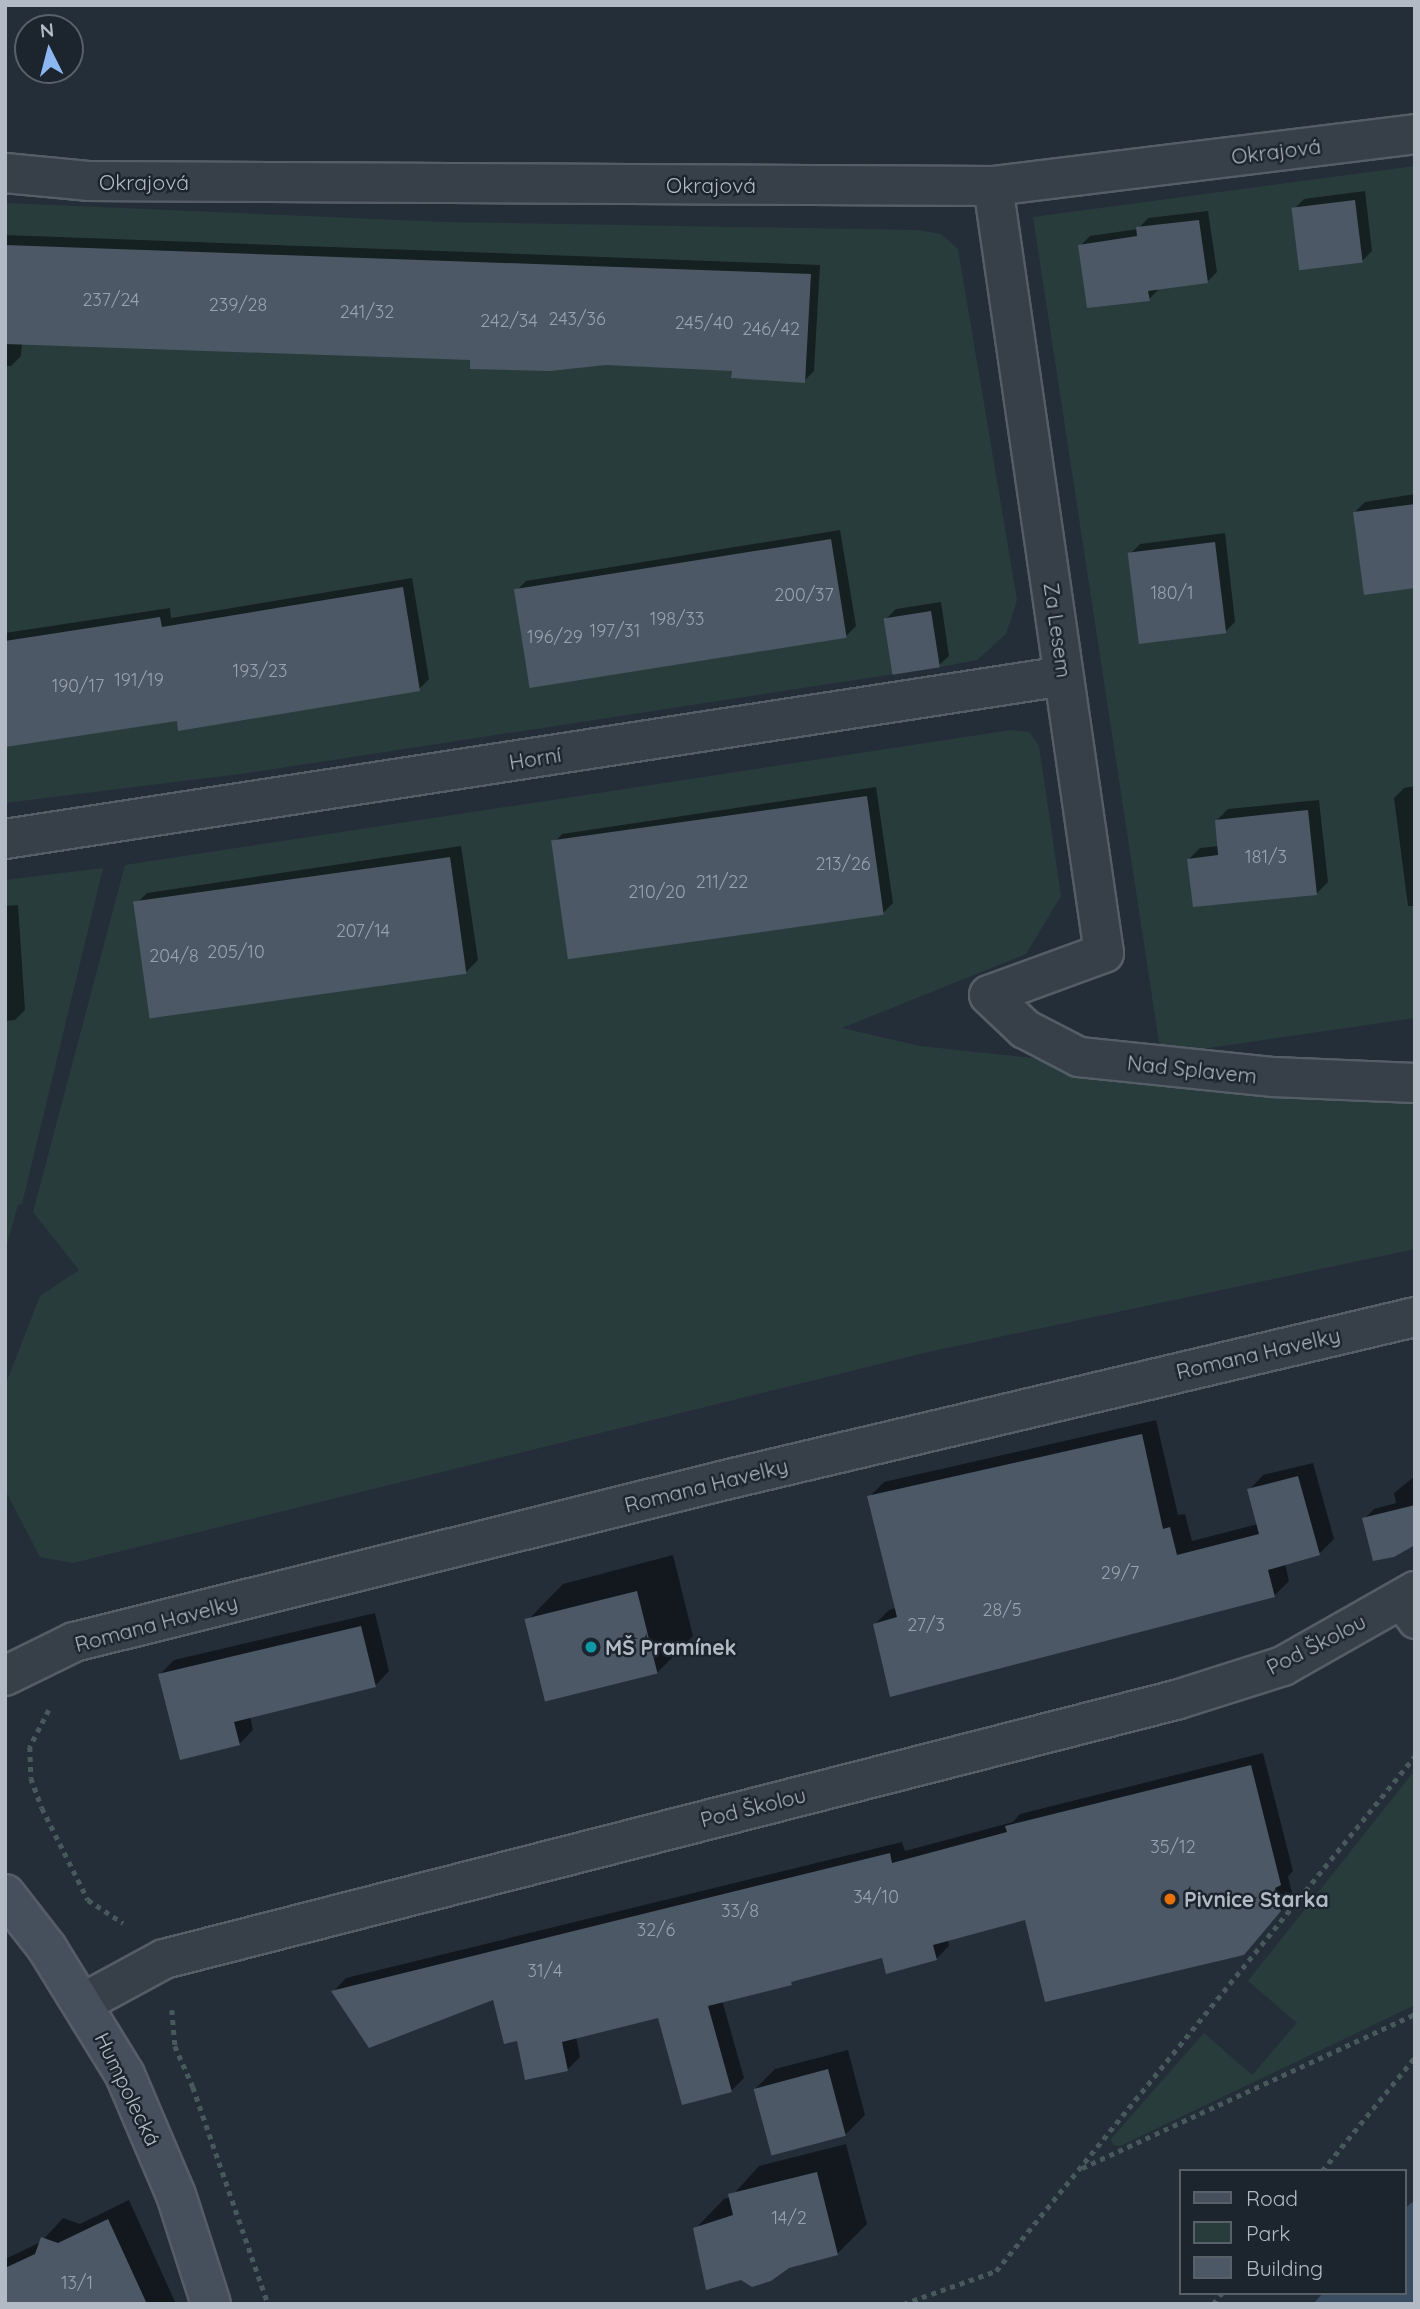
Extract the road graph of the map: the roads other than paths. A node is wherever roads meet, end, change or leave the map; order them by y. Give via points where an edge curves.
1 (1415, 134) edge
2 (5, 173) edge
3 (993, 186) junction
4 (1064, 676) junction
5 (5, 839) edge
6 (989, 995) joint
7 (1415, 1083) edge
8 (1415, 1317) edge
9 (1409, 1604) edge
10 (5, 1676) edge
11 (5, 1894) edge
12 (83, 2003) junction
13 (211, 2304) edge

1 - 3 street, Okrajová
2 - 3 street, Okrajová via 88,181
3 - 4 street, Za Lesem
4 - 5 street, Horní
4 - 6 street, Za Lesem via 1104,953
6 - 7 street, Nad Splavem via 1025,1029 1079,1057 1274,1077
8 - 10 street, Romana Havelky via 738,1476 74,1642
9 - 12 street, Pod Školou via 1283,1666 1176,1700 164,1959
11 - 12 main road, Humpolecká
12 - 13 main road, Humpolecká via 125,2075 150,2130 192,2239

